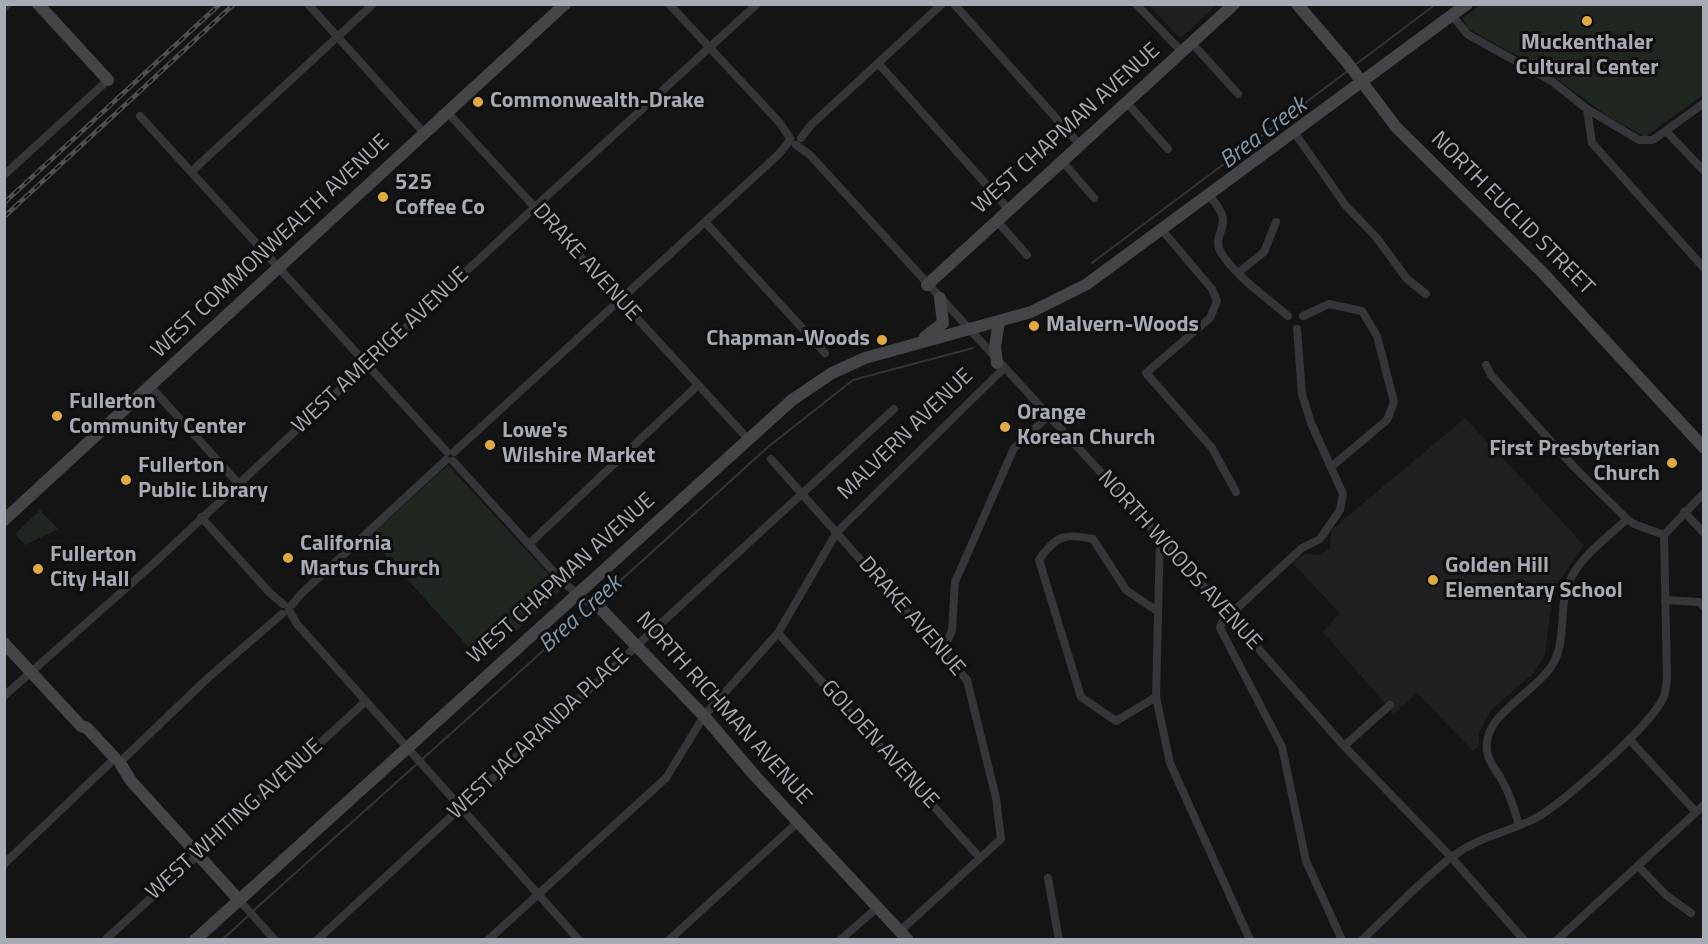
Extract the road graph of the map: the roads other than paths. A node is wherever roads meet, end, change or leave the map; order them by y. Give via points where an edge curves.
1 (8, 4) edge
2 (38, 4) edge
3 (308, 4) edge
4 (373, 4) edge
5 (565, 4) edge
6 (669, 4) edge
7 (757, 4) edge
8 (942, 4) edge
9 (954, 4) edge
10 (1136, 4) edge
11 (1234, 4) edge
12 (1297, 4) edge
13 (1467, 4) edge
14 (4, 8) edge
15 (1452, 15) junction
16 (338, 37) junction
17 (1192, 43) junction
18 (710, 48) junction
19 (1182, 52) junction
20 (878, 63) junction
21 (1358, 79) junction
22 (108, 80) joint
23 (1238, 94) dead end
24 (1127, 103) junction
25 (1704, 104) edge
26 (1587, 109) junction
27 (448, 113) junction
28 (140, 116) dead end
29 (1666, 131) junction
30 (1294, 132) junction
31 (425, 134) junction
32 (795, 139) junction
33 (1080, 145) junction
34 (1168, 149) dead end
35 (1062, 161) junction
36 (1704, 171) edge
37 (191, 172) junction
38 (4, 175) edge
39 (1209, 195) junction
40 (1094, 198) dead end
41 (535, 207) junction
42 (1009, 210) junction
43 (997, 221) junction
44 (705, 222) junction
45 (1276, 222) dead end
46 (1162, 230) junction
47 (1027, 255) dead end
48 (279, 268) junction
49 (1704, 268) edge
50 (1239, 272) junction
51 (927, 285) junction
52 (1426, 294) dead end
53 (940, 298) junction
54 (621, 300) junction
55 (1303, 315) dead end
56 (1288, 316) dead end
57 (999, 322) junction
58 (1297, 329) dead end
59 (969, 330) junction
60 (911, 346) junction
61 (825, 353) dead end
62 (367, 365) junction
63 (1000, 366) junction
64 (1486, 366) dead end
65 (150, 386) junction
66 (697, 386) junction
67 (894, 409) dead end
68 (1048, 416) junction
69 (748, 439) junction
70 (1704, 448) edge
71 (450, 456) junction
72 (771, 459) dead end
73 (1331, 467) junction
74 (238, 483) junction
75 (1236, 492) dead end
76 (802, 493) junction
77 (1704, 493) edge
78 (1684, 512) junction
79 (201, 517) junction
80 (1627, 519) junction
81 (4, 520) edge
82 (837, 532) junction
83 (1704, 533) edge
84 (1664, 535) junction
85 (1160, 537) junction
86 (529, 544) junction
87 (577, 594) junction
88 (1665, 600) junction
89 (593, 604) joint
90 (1704, 607) edge
91 (284, 609) junction
92 (1157, 611) junction
93 (1228, 616) junction
94 (778, 633) junction
95 (4, 643) edge
96 (637, 645) junction
97 (943, 650) junction
98 (31, 672) junction
99 (4, 696) edge
100 (1156, 697) junction
101 (366, 701) junction
102 (1390, 705) dead end
103 (704, 716) junction
104 (1629, 739) junction
105 (1344, 746) junction
106 (412, 752) junction
107 (115, 763) junction
108 (1704, 805) edge
109 (461, 807) junction
110 (1696, 812) junction
111 (798, 822) junction
112 (1519, 825) junction
113 (197, 855) junction
114 (1451, 857) junction
115 (980, 858) junction
116 (4, 864) edge
117 (1638, 866) junction
118 (1047, 878) dead end
119 (539, 894) junction
120 (239, 900) junction
121 (877, 908) junction
122 (1690, 913) dead end
123 (904, 935) edge
124 (105, 939) edge
125 (195, 939) edge
126 (275, 939) edge
127 (317, 939) edge
128 (488, 939) edge
129 (579, 939) edge
130 (669, 939) edge
131 (840, 939) edge
132 (1059, 939) edge
133 (1250, 939) edge
134 (1342, 939) edge
135 (1362, 939) edge
136 (1524, 939) edge
137 (1557, 939) edge

1 - 14 street
2 - 22 main road
3 - 16 street
4 - 16 street
5 - 27 main road, WEST COMMONWEALTH AVENUE
6 - 18 street, NORTH WOODS AVENUE
7 - 18 street, WEST AMERIGE AVENUE
8 - 20 street
9 - 33 street
10 - 19 street
11 - 17 main road, WEST CHAPMAN AVENUE
12 - 21 main road, NORTH EUCLID STREET
13 - 15 main road
15 - 21 main road
15 - 26 street via 1467,34 1553,82
16 - 31 street
16 - 37 street
17 - 19 main road, WEST CHAPMAN AVENUE
17 - 23 street
18 - 32 street, NORTH WOODS AVENUE
18 - 41 street, WEST AMERIGE AVENUE
19 - 24 main road, WEST CHAPMAN AVENUE
20 - 32 street
20 - 42 street
21 - 30 main road, WEST CHAPMAN AVENUE
21 - 70 main road, NORTH EUCLID STREET via 1396,128 1542,272
22 - 38 street
24 - 33 main road, WEST CHAPMAN AVENUE
24 - 34 street
25 - 29 street
26 - 29 street via 1639,140 1653,140
26 - 49 street via 1592,142
27 - 31 main road, WEST COMMONWEALTH AVENUE
27 - 41 street, DRAKE AVENUE
28 - 37 street, NORTH RICHMAN AVENUE
29 - 36 street
30 - 39 main road, WEST CHAPMAN AVENUE
30 - 52 street via 1346,206 1376,237 1407,279
31 - 48 main road, WEST COMMONWEALTH AVENUE
32 - 44 street
32 - 51 street, NORTH WOODS AVENUE
33 - 35 main road, WEST CHAPMAN AVENUE
35 - 40 street
35 - 42 main road, WEST CHAPMAN AVENUE
37 - 48 street, NORTH RICHMAN AVENUE
39 - 46 main road, WEST CHAPMAN AVENUE
39 - 50 street via 1222,214 1220,250
41 - 54 street, DRAKE AVENUE
41 - 62 street, WEST AMERIGE AVENUE
42 - 43 main road, WEST CHAPMAN AVENUE
43 - 47 street
43 - 51 main road, WEST CHAPMAN AVENUE
44 - 54 street
44 - 61 street
45 - 50 street via 1264,252
46 - 57 main road, WEST CHAPMAN AVENUE via 1104,274 1031,312
46 - 75 street via 1212,289 1216,301 1210,318 1146,374 1212,448
48 - 62 street, NORTH RICHMAN AVENUE
48 - 65 main road, WEST COMMONWEALTH AVENUE
50 - 56 street
51 - 53 street, NORTH WOODS AVENUE
53 - 59 street, NORTH WOODS AVENUE
53 - 60 main road via 943,323
54 - 66 street, DRAKE AVENUE
54 - 71 street
55 - 73 street via 1329,304 1362,311 1377,336 1394,402 1387,420
57 - 59 main road, WEST CHAPMAN AVENUE
57 - 63 main road via 995,347
58 - 73 street via 1302,394
59 - 60 main road, WEST CHAPMAN AVENUE
59 - 63 street, NORTH WOODS AVENUE
60 - 69 main road, WEST CHAPMAN AVENUE via 866,358 832,373
62 - 71 street, NORTH RICHMAN AVENUE
62 - 74 street, WEST AMERIGE AVENUE
63 - 68 street, NORTH WOODS AVENUE
63 - 82 street, MALVERN AVENUE
64 - 80 street via 1574,467
65 - 74 street
65 - 81 main road, WEST COMMONWEALTH AVENUE
66 - 69 street, DRAKE AVENUE
66 - 86 street
67 - 76 street, WEST JACARANDA PLACE
68 - 85 street, NORTH WOODS AVENUE
68 - 97 street via 1014,448 955,582 952,631
69 - 87 main road, WEST CHAPMAN AVENUE
71 - 86 street, NORTH RICHMAN AVENUE
71 - 91 street
72 - 76 street, DRAKE AVENUE
73 - 93 street via 1343,494 1340,510 1320,539 1302,548
74 - 79 street, WEST AMERIGE AVENUE
76 - 82 street, DRAKE AVENUE
76 - 96 street, WEST JACARANDA PLACE
77 - 78 street
78 - 83 street
78 - 84 street
79 - 91 street
79 - 98 street, WEST AMERIGE AVENUE
80 - 84 street
80 - 112 street via 1582,561 1571,577 1554,662 1498,720 1487,738 1487,756 1504,784
82 - 94 street, MALVERN AVENUE
82 - 97 street, DRAKE AVENUE
84 - 88 street
85 - 92 street
85 - 93 street, NORTH WOODS AVENUE
86 - 87 street, NORTH RICHMAN AVENUE
87 - 89 street, NORTH RICHMAN AVENUE
87 - 106 main road, WEST CHAPMAN AVENUE
88 - 90 street via 1699,602
88 - 104 street via 1665,696
89 - 96 main road, NORTH RICHMAN AVENUE
91 - 101 street
91 - 107 street
92 - 100 street
92 - 100 street via 1125,590 1093,539 1072,534 1051,541 1039,560 1081,697 1116,722
93 - 105 street, NORTH WOODS AVENUE
93 - 134 street via 1220,628 1282,747 1306,861
94 - 103 street, MALVERN AVENUE
94 - 115 street, GOLDEN AVENUE
95 - 98 main road
96 - 103 main road, NORTH RICHMAN AVENUE
96 - 109 street, WEST JACARANDA PLACE
97 - 115 street, DRAKE AVENUE via 967,680 996,798 1001,839
98 - 99 street, WEST AMERIGE AVENUE
98 - 107 main road via 81,726 82,732
100 - 133 street via 1170,763
101 - 106 street
101 - 113 street, WEST WHITING AVENUE
102 - 105 street
103 - 111 main road, NORTH RICHMAN AVENUE
103 - 119 street, MALVERN AVENUE via 666,778
104 - 110 street
104 - 112 street via 1554,808
105 - 114 street, NORTH WOODS AVENUE
106 - 109 street
106 - 120 main road, WEST CHAPMAN AVENUE
107 - 113 main road
107 - 116 street
108 - 110 street
109 - 119 street
109 - 127 street, WEST JACARANDA PLACE
110 - 117 street
111 - 121 main road, NORTH RICHMAN AVENUE
111 - 130 street
112 - 114 street via 1477,840
113 - 120 main road
113 - 124 street, WEST WHITING AVENUE
114 - 135 street
114 - 136 street, NORTH WOODS AVENUE
115 - 123 street
117 - 122 street
117 - 137 street
118 - 132 street
119 - 128 street, MALVERN AVENUE
119 - 129 street
120 - 125 main road, WEST CHAPMAN AVENUE
120 - 126 street
121 - 123 main road, NORTH RICHMAN AVENUE
121 - 131 street

